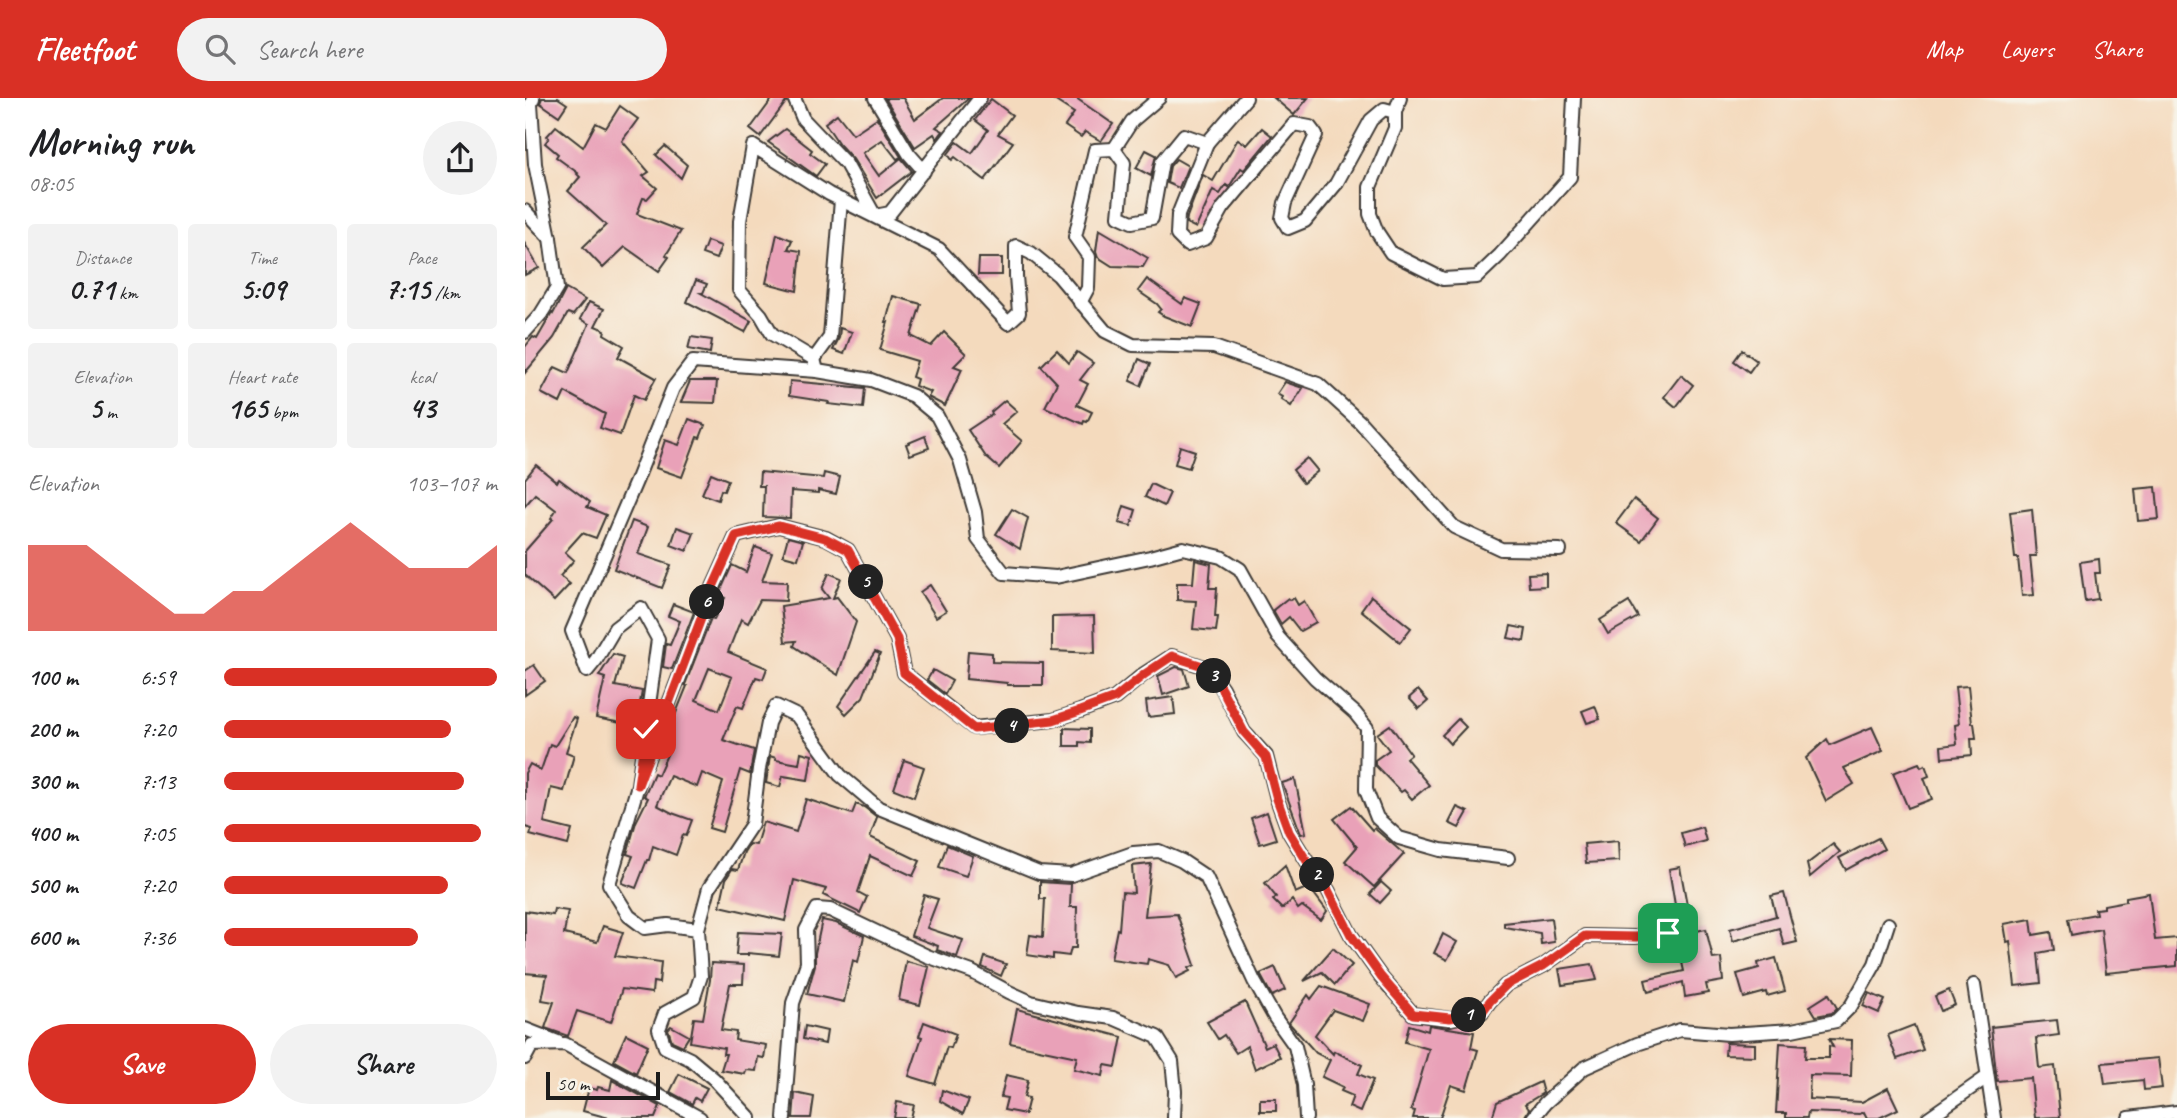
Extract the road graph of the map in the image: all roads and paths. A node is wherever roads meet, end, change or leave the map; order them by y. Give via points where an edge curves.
1 (533, 98) edge
2 (795, 98) edge
3 (875, 98) edge
4 (980, 98) edge
5 (1159, 98) edge
6 (1246, 98) edge
7 (1399, 98) edge
8 (1574, 98) edge
9 (1395, 111) junction
10 (1207, 143) junction
11 (1114, 149) junction
12 (924, 171) junction
13 (841, 200) junction
14 (525, 211) edge
15 (875, 216) junction
16 (550, 238) junction
17 (1080, 303) junction
18 (525, 332) edge
19 (816, 365) junction
20 (1560, 550) dead end
21 (638, 785) junction
22 (1508, 859) dead end
23 (1888, 924) dead end
24 (698, 929) junction
25 (1668, 933) dead end
26 (1974, 985) dead end
27 (525, 1029) edge
28 (565, 1044) junction
29 (525, 1058) edge
30 (1987, 1077) junction
31 (2177, 1112) edge
32 (699, 1118) edge
33 (750, 1118) edge
34 (784, 1118) edge
35 (1174, 1118) edge
36 (1305, 1118) edge
37 (1533, 1118) edge
38 (1928, 1118) edge
39 (1994, 1118) edge
40 (2129, 1118) edge

1 - 16 street via 535,164
2 - 15 street via 803,119 846,164
3 - 12 street
4 - 12 street
5 - 11 street via 1132,121
6 - 10 street
7 - 9 street
8 - 9 street via 1570,177 1477,277 1443,279 1391,253 1377,232 1370,214 1370,187 1395,128
9 - 10 street via 1384,109 1371,120 1336,184 1305,221 1288,228 1282,218 1285,203 1316,135 1310,127 1294,124 1223,208 1206,239 1187,245 1177,236 1178,215
10 - 11 street via 1184,135 1162,162 1152,218 1132,222 1119,216 1124,163
11 - 17 street via 1095,150 1075,237 1089,257 1088,288
12 - 15 street via 890,213
13 - 15 street
13 - 19 street via 830,337
13 - 19 street via 753,146 740,221 739,290 772,334
14 - 16 street
15 - 17 street via 939,249 1008,323 1019,313 1016,246 1058,275
16 - 18 street via 557,288
17 - 20 street via 1105,331 1133,345 1215,347 1318,384 1360,422 1454,527 1501,549
19 - 21 street via 694,362 673,388 572,631 587,671 615,628 641,608 658,639
19 - 22 street via 913,396 937,416 960,460 978,539 1005,573 1056,577 1183,548 1221,557 1240,569 1277,637 1367,728 1366,790 1377,818 1399,838 1441,850
21 - 24 street via 609,884 629,916 645,928
21 - 25 street via 736,536 779,526 825,538 848,550 897,639 904,673 974,729 1053,720 1115,698 1172,656 1209,668 1244,732 1266,757 1289,832 1328,890 1351,935 1413,1014 1450,1018 1482,1012 1506,985 1585,936
23 - 37 street via 1875,964 1851,1006 1836,1021 1792,1030 1729,1034 1680,1030 1584,1068
24 - 33 street via 701,976 694,997 665,1013 659,1029 665,1046 690,1059
24 - 36 street via 709,888 752,824 768,723 776,706 797,716 840,775 879,808 1039,873 1071,875 1133,853 1159,851 1206,877 1254,981 1296,1046
26 - 30 street
27 - 28 street
28 - 29 street via 532,1045
28 - 32 street
30 - 38 street
30 - 39 street
31 - 40 street
34 - 35 street via 793,1003 807,963 806,930 817,909 830,910 1031,1002 1113,1018 1157,1037 1172,1061

